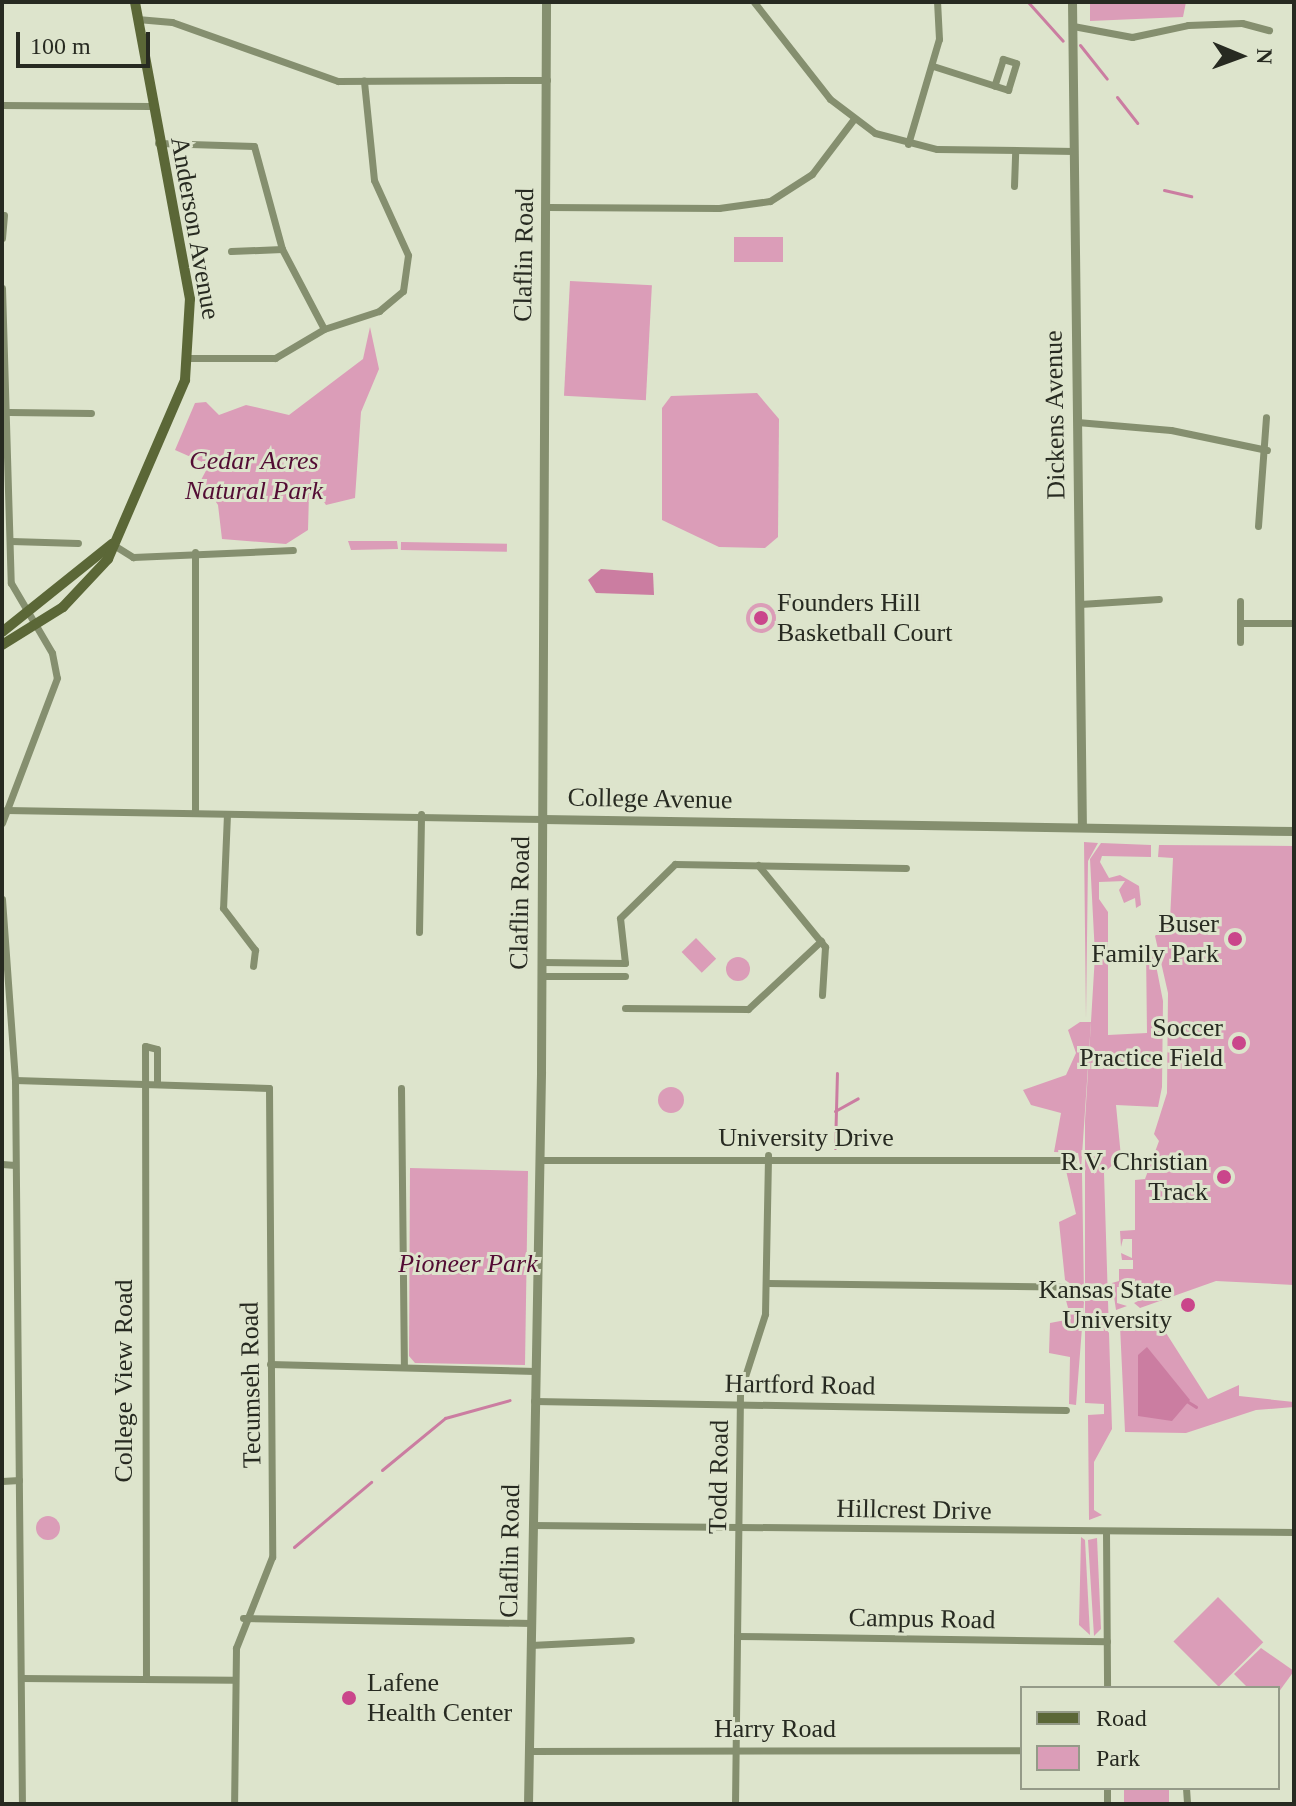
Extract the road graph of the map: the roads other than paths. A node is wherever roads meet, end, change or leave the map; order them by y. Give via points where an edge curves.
1 (135, 2) edge
2 (546, 2) edge
3 (754, 2) edge
4 (937, 2) edge
5 (1072, 2) edge
6 (135, 19) junction
7 (1073, 26) junction
8 (1269, 30) dead end
9 (933, 66) junction
10 (547, 80) junction
11 (364, 81) junction
12 (994, 86) dead end
13 (2, 105) edge
14 (150, 106) junction
15 (853, 120) junction
16 (158, 143) junction
17 (908, 144) junction
18 (1015, 150) junction
19 (1074, 151) junction
20 (1014, 186) dead end
21 (547, 207) junction
22 (4, 215) dead end
23 (2, 238) edge
24 (282, 249) junction
25 (231, 251) dead end
26 (2, 288) edge
27 (2, 300) edge
28 (324, 329) junction
29 (189, 358) junction
30 (9, 412) junction
31 (91, 413) dead end
32 (1266, 417) dead end
33 (1077, 422) junction
34 (1267, 450) junction
35 (1258, 526) dead end
36 (11, 541) junction
37 (78, 543) dead end
38 (112, 544) junction
39 (293, 550) dead end
40 (195, 552) junction
41 (1159, 599) dead end
42 (1240, 601) dead end
43 (1080, 604) junction
44 (29, 622) junction
45 (1240, 623) junction
46 (1294, 623) edge
47 (2, 632) edge
48 (1240, 642) dead end
49 (2, 645) edge
50 (6, 810) junction
51 (195, 812) junction
52 (227, 814) junction
53 (421, 814) junction
54 (543, 819) junction
55 (2, 823) edge
56 (1082, 827) junction
57 (1294, 831) edge
58 (758, 865) junction
59 (906, 868) dead end
60 (2, 899) edge
61 (419, 932) dead end
62 (821, 941) junction
63 (542, 962) junction
64 (253, 966) dead end
65 (542, 976) junction
66 (625, 976) dead end
67 (3, 986) edge
68 (822, 995) dead end
69 (625, 1008) dead end
70 (15, 1080) junction
71 (143, 1083) junction
72 (157, 1083) junction
73 (401, 1088) dead end
74 (768, 1155) junction
75 (539, 1160) junction
76 (1073, 1160) dead end
77 (2, 1164) edge
78 (15, 1165) junction
79 (767, 1283) junction
80 (1074, 1287) dead end
81 (270, 1364) junction
82 (404, 1367) junction
83 (535, 1371) junction
84 (534, 1401) junction
85 (740, 1404) junction
86 (1066, 1410) dead end
87 (19, 1480) junction
88 (2, 1481) edge
89 (533, 1525) junction
90 (738, 1527) junction
91 (1106, 1532) junction
92 (1294, 1532) edge
93 (243, 1618) junction
94 (531, 1623) junction
95 (737, 1636) junction
96 (631, 1640) dead end
97 (1107, 1641) junction
98 (531, 1645) junction
99 (21, 1678) junction
100 (146, 1679) junction
101 (233, 1680) junction
102 (1107, 1686) edge
103 (736, 1748) junction
104 (1020, 1750) edge
105 (529, 1751) junction
106 (22, 1804) edge
107 (234, 1804) edge
108 (528, 1804) edge
109 (735, 1804) edge

1 - 6 main road, Anderson Avenue
2 - 10 street, Claflin Road
3 - 15 street
4 - 9 street
5 - 7 street, Dickens Avenue
6 - 11 street via 172,22 338,81
6 - 14 main road, Anderson Avenue
7 - 8 street via 1132,37 1225,23
7 - 19 street, Dickens Avenue
9 - 12 street
9 - 17 street
10 - 11 street
10 - 21 street, Claflin Road
11 - 28 street via 374,180 401,232 407,277 395,303
13 - 14 street
14 - 16 main road, Anderson Avenue
15 - 17 street
15 - 21 street via 812,174 770,201 719,208
16 - 24 street via 254,146
16 - 29 main road, Anderson Avenue via 190,299
17 - 18 street
18 - 19 street
18 - 20 street
19 - 33 street, Dickens Avenue
21 - 54 street, Claflin Road
22 - 23 street
24 - 25 street
24 - 28 street
26 - 27 street
27 - 30 street
28 - 29 street via 275,358
29 - 38 main road, Anderson Avenue
30 - 31 street
30 - 36 street
32 - 34 street
33 - 34 street via 1157,428
33 - 43 street, Dickens Avenue
34 - 35 street
36 - 37 street
36 - 44 street via 11,583
38 - 40 street via 133,557
38 - 44 main road, Anderson Avenue
39 - 40 street
40 - 51 street
41 - 43 street
42 - 45 street
43 - 56 street, Dickens Avenue
44 - 47 main road, Anderson Avenue
44 - 49 main road, Anderson Avenue
44 - 50 street via 52,653 57,678
45 - 46 street
45 - 48 street
50 - 51 street, College Avenue
50 - 55 street
51 - 52 street, College Avenue
52 - 53 street, College Avenue
52 - 64 street via 223,908 255,950
53 - 54 street, College Avenue
53 - 61 street
54 - 56 street, College Avenue
54 - 63 street, Claflin Road
56 - 57 street, College Avenue
58 - 59 street
58 - 62 street
58 - 63 street via 675,864 620,918 625,963
60 - 67 street
62 - 68 street
62 - 69 street via 748,1009
63 - 65 street, Claflin Road
65 - 66 street
65 - 75 street, Claflin Road
67 - 70 street
70 - 71 street
70 - 78 street
71 - 72 street
71 - 72 street, College View Road via 143,1048 150,1045 158,1052
71 - 100 street, College View Road
72 - 81 street, Tecumseh Road via 264,1083
73 - 82 street
74 - 75 street, University Drive
74 - 76 street, University Drive
74 - 79 street, Todd Road
75 - 83 street, Claflin Road
77 - 78 street
78 - 87 street
79 - 80 street
79 - 85 street, Todd Road
81 - 82 street
81 - 93 street, Tecumseh Road via 272,1557
82 - 83 street
83 - 84 street, Claflin Road
84 - 85 street, Hartford Road
84 - 89 street, Claflin Road
85 - 86 street, Hartford Road
85 - 90 street, Todd Road
87 - 88 street
87 - 99 street
89 - 90 street, Hillcrest Drive
89 - 94 street, Claflin Road
90 - 91 street, Hillcrest Drive
90 - 95 street, Todd Road
91 - 92 street, Hillcrest Drive
91 - 97 street
93 - 94 street
93 - 101 street, Tecumseh Road
94 - 98 street, Claflin Road
95 - 97 street, Campus Road
95 - 103 street, Todd Road
96 - 98 street
97 - 102 street
98 - 105 street, Claflin Road
99 - 100 street
99 - 106 street
100 - 101 street
101 - 107 street, Tecumseh Road
103 - 104 street, Harry Road
103 - 105 street, Harry Road
103 - 109 street, Todd Road
105 - 108 street, Claflin Road

